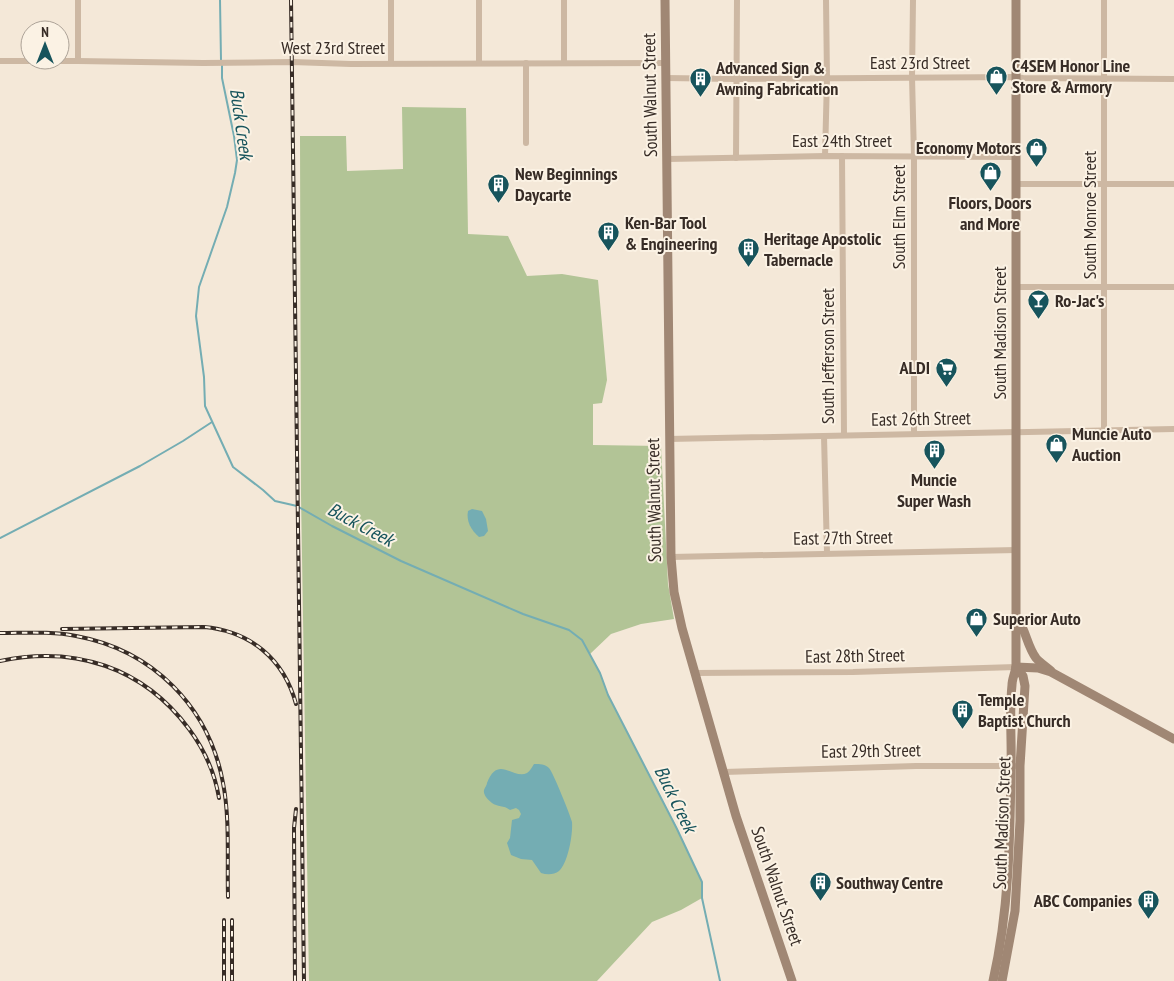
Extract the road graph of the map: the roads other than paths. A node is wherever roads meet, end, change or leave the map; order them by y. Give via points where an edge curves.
1 (78, 0) edge
2 (391, 0) edge
3 (479, 0) edge
4 (564, 0) edge
5 (665, 0) edge
6 (737, 0) edge
7 (826, 0) edge
8 (913, 0) edge
9 (1016, 0) edge
10 (1104, 0) edge
11 (0, 61) edge
12 (78, 61) junction
13 (391, 63) junction
14 (478, 63) junction
15 (526, 63) junction
16 (564, 63) junction
17 (665, 63) junction
18 (912, 77) junction
19 (1016, 77) junction
20 (666, 78) junction
21 (826, 78) junction
22 (1104, 78) junction
23 (736, 79) junction
24 (1174, 79) edge
25 (526, 143) dead end
26 (825, 156) junction
27 (842, 156) junction
28 (914, 156) junction
29 (1016, 157) junction
30 (736, 158) junction
31 (667, 159) junction
32 (1016, 184) junction
33 (1105, 184) junction
34 (1174, 184) edge
35 (1016, 287) junction
36 (1105, 287) junction
37 (1174, 287) edge
38 (1174, 429) edge
39 (1104, 430) junction
40 (1016, 432) junction
41 (914, 434) junction
42 (844, 435) junction
43 (824, 436) junction
44 (669, 438) junction
45 (1017, 550) junction
46 (827, 554) junction
47 (671, 557) junction
48 (1017, 618) junction
49 (1016, 666) junction
50 (1051, 672) junction
51 (695, 673) junction
52 (1174, 739) edge
53 (1015, 766) junction
54 (724, 772) junction
55 (792, 981) edge
56 (994, 981) edge
57 (1002, 981) edge

1 - 12 street
2 - 13 street
3 - 14 street
4 - 16 street
5 - 17 main road, South Walnut Street
6 - 23 street
7 - 21 street
8 - 18 street, South Elm Street
9 - 19 main road, South Madison Street
10 - 22 street, South Monroe Street
11 - 12 street, West 23rd Street
12 - 13 street, West 23rd Street
13 - 14 street, West 23rd Street
14 - 15 street, West 23rd Street
15 - 16 street, West 23rd Street
15 - 25 street
16 - 17 street, West 23rd Street
17 - 20 main road, South Walnut Street
18 - 19 street, East 23rd Street
18 - 21 street, East 23rd Street
18 - 28 street, South Elm Street
19 - 22 street, East 23rd Street
19 - 29 main road, South Madison Street
20 - 23 street, East 23rd Street
20 - 31 main road, South Walnut Street
21 - 23 street, East 23rd Street
21 - 26 street
22 - 24 street, East 23rd Street
22 - 33 street, South Monroe Street
23 - 30 street
26 - 27 street, East 24th Street
26 - 30 street, East 24th Street
27 - 28 street, East 24th Street
27 - 42 street, South Jefferson Street
28 - 29 street, East 24th Street
28 - 41 street, South Elm Street
29 - 32 main road, South Madison Street
30 - 31 street, East 24th Street
31 - 44 main road, South Walnut Street
32 - 33 street
32 - 35 main road, South Madison Street
33 - 34 street
33 - 36 street, South Monroe Street
35 - 36 street
35 - 40 main road, South Madison Street
36 - 37 street
36 - 39 street, South Monroe Street
38 - 39 street, East 26th Street
39 - 40 street, East 26th Street
40 - 41 street, East 26th Street
40 - 45 main road, South Madison Street
41 - 42 street, East 26th Street
42 - 43 street, East 26th Street
43 - 44 street, East 26th Street
43 - 46 street, South Jefferson Street
44 - 47 main road, South Walnut Street
45 - 46 street, East 27th Street
45 - 48 main road, South Madison Street
46 - 47 street, East 27th Street
47 - 51 main road, South Walnut Street via 677,608
48 - 49 main road, South Madison Street
48 - 50 main road via 1037,659
49 - 50 main road
49 - 51 street, East 28th Street
49 - 53 main road, South Madison Street via 1012,683
49 - 53 main road, South Madison Street via 1025,686
50 - 52 main road
51 - 54 main road, South Walnut Street
53 - 54 street, East 29th Street
53 - 56 main road, South Madison Street via 1009,865
53 - 57 main road, South Madison Street via 1020,821 1015,911
54 - 55 main road, South Walnut Street

